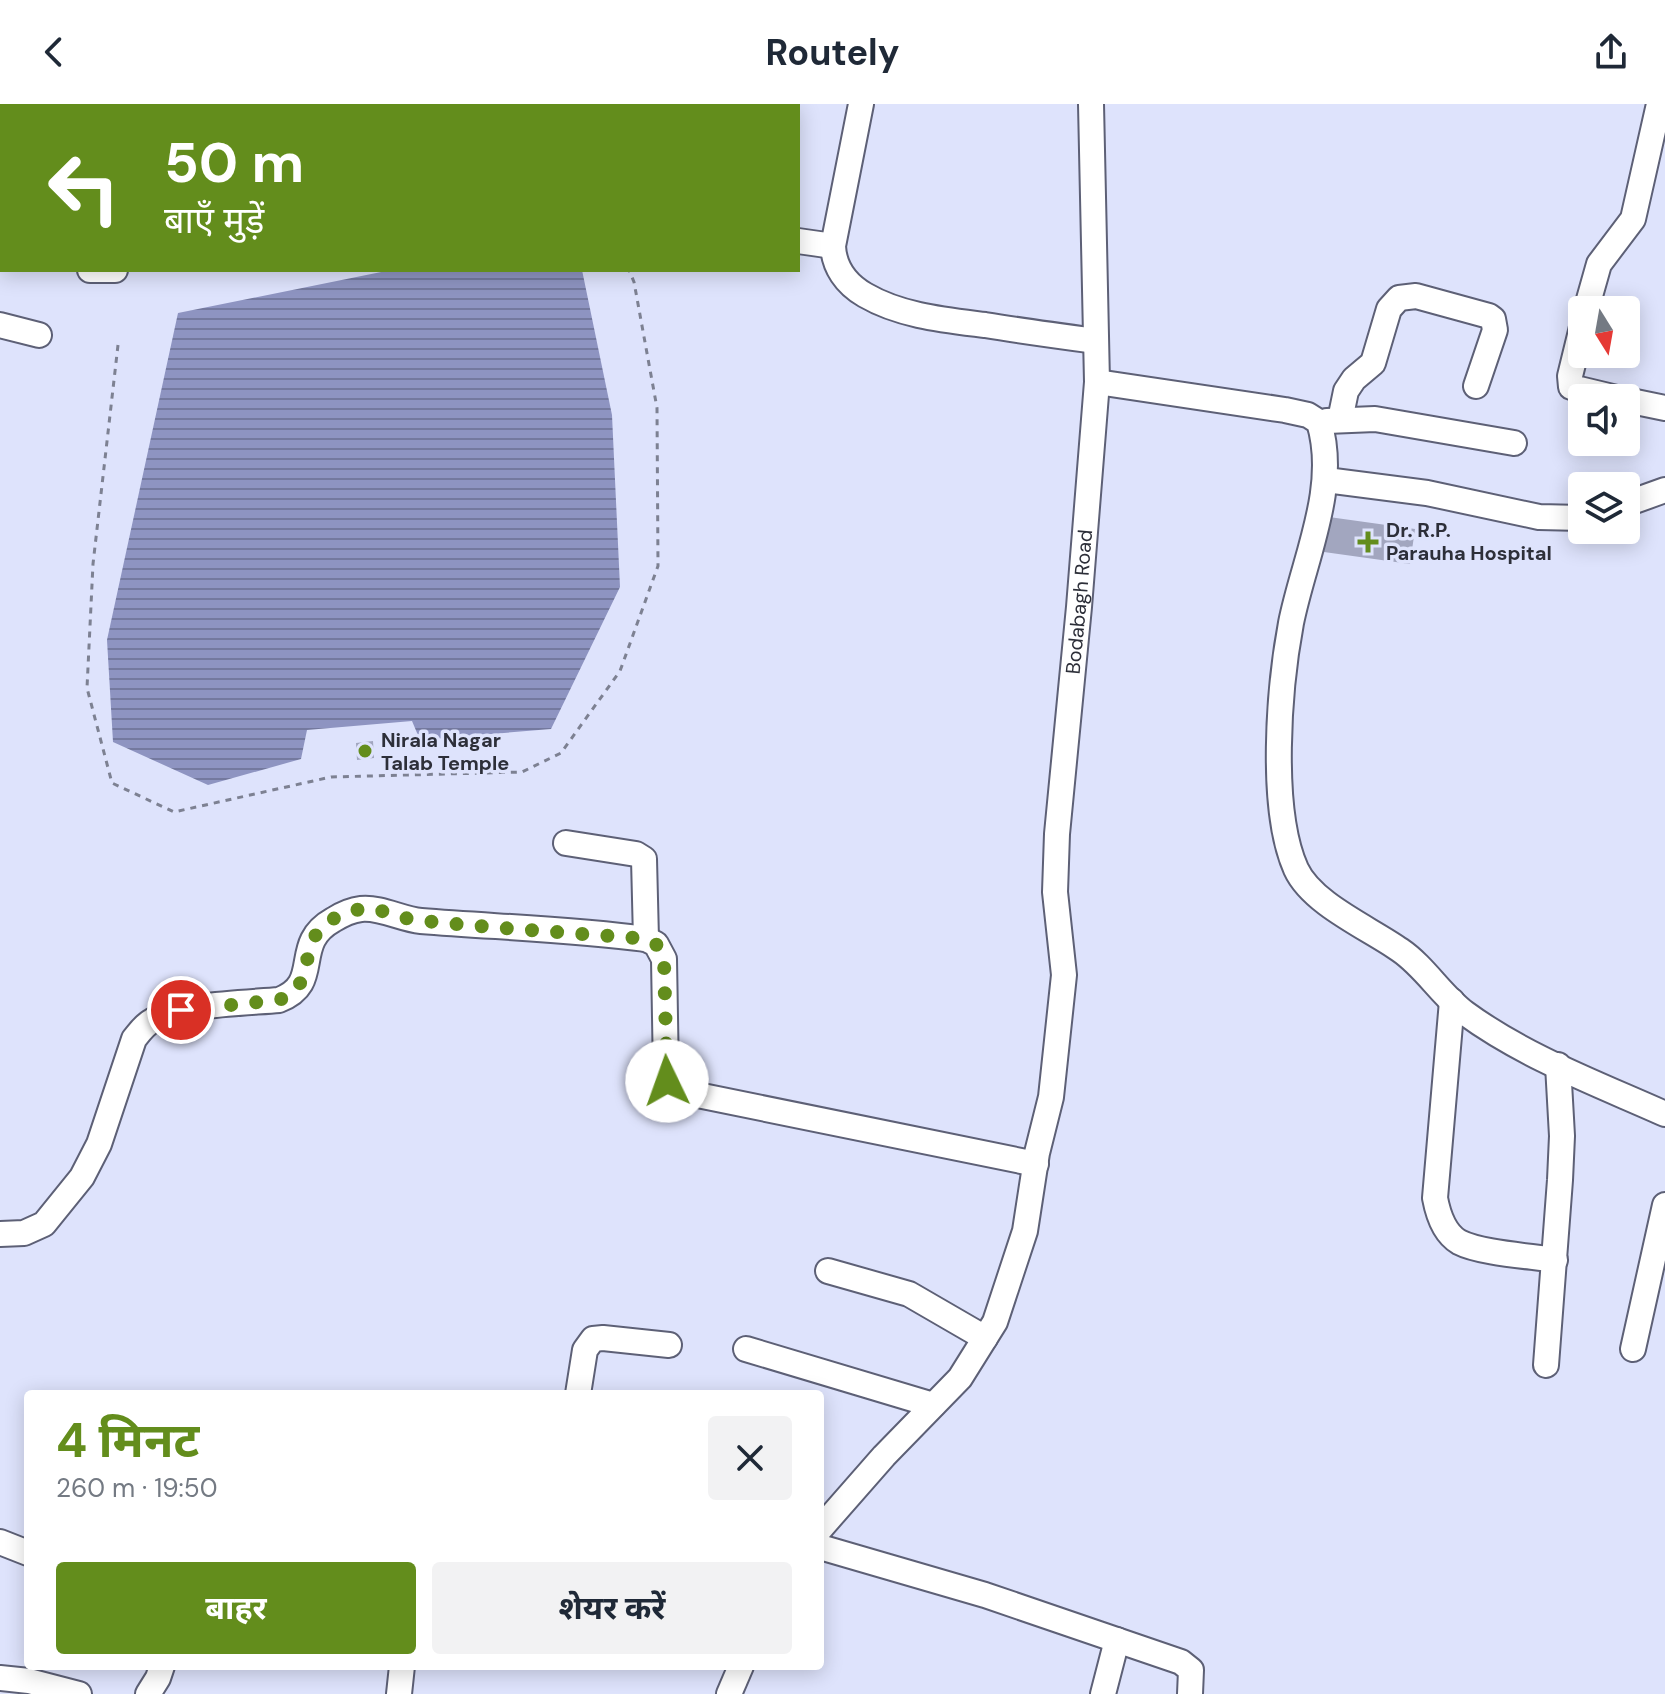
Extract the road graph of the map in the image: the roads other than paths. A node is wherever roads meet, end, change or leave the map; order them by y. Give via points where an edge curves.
1 (861, 104) edge
2 (1091, 104) edge
3 (1659, 104) edge
4 (800, 241) edge
5 (833, 246) junction
6 (1590, 296) edge
7 (0, 325) edge
8 (39, 335) dead end
9 (1096, 341) junction
10 (1097, 382) junction
11 (1476, 386) dead end
12 (1640, 403) edge
13 (1665, 408) edge
14 (1330, 421) junction
15 (1514, 443) dead end
16 (1326, 480) junction
17 (1665, 490) edge
18 (1640, 499) edge
19 (1568, 518) edge
20 (566, 843) dead end
21 (646, 939) junction
22 (1452, 1001) junction
23 (1558, 1065) junction
24 (1665, 1114) edge
25 (1037, 1158) junction
26 (1665, 1205) edge
27 (0, 1234) edge
28 (1555, 1260) junction
29 (828, 1271) dead end
30 (985, 1338) junction
31 (669, 1345) dead end
32 (746, 1349) dead end
33 (1633, 1349) dead end
34 (1546, 1365) dead end
35 (579, 1390) edge
36 (933, 1405) junction
37 (824, 1525) edge
38 (0, 1542) edge
39 (824, 1548) edge
40 (24, 1551) edge
41 (1117, 1640) junction
42 (161, 1670) edge
43 (402, 1670) edge
44 (739, 1670) edge
45 (0, 1678) edge
46 (79, 1694) edge
47 (148, 1694) edge
48 (399, 1694) edge
49 (729, 1694) edge
50 (1103, 1694) edge
51 (1190, 1694) edge

1 - 5 street
2 - 9 street, Bodabagh Road
3 - 6 street via 1633,219 1599,264
4 - 5 street
5 - 9 street via 837,267 847,281 892,307 938,319
7 - 8 street
9 - 10 street, Bodabagh Road
10 - 14 street
10 - 25 street, Bodabagh Road via 1057,834 1055,892 1064,975 1051,1097
11 - 14 street via 1495,330 1493,319 1416,296 1399,298 1389,309 1373,363 1354,379
12 - 13 street
14 - 15 street via 1375,419
14 - 16 street
16 - 19 street
16 - 22 street via 1291,623 1281,691 1279,776 1288,845 1310,890 1408,955
17 - 18 street
20 - 21 street via 644,859
21 - 25 street via 656,944 664,959 666,1075 673,1090
21 - 27 street via 416,920 369,909 347,913 315,935 299,989 291,995 181,1010 143,1028 134,1039 99,1144 82,1177 44,1224 24,1233
22 - 23 street via 1497,1035
22 - 28 street via 1435,1198 1438,1214 1458,1241
23 - 24 street
23 - 28 street via 1562,1136
25 - 30 street, Bodabagh Road via 1025,1231
26 - 33 street
28 - 34 street
29 - 30 street via 909,1294
30 - 36 street, Bodabagh Road via 960,1378
31 - 35 street via 593,1339 585,1350
32 - 36 street
36 - 37 street, Bodabagh Road
38 - 40 street
39 - 41 street
41 - 50 street
41 - 51 street via 1189,1666
42 - 47 street
43 - 48 street
44 - 49 street
45 - 46 street

